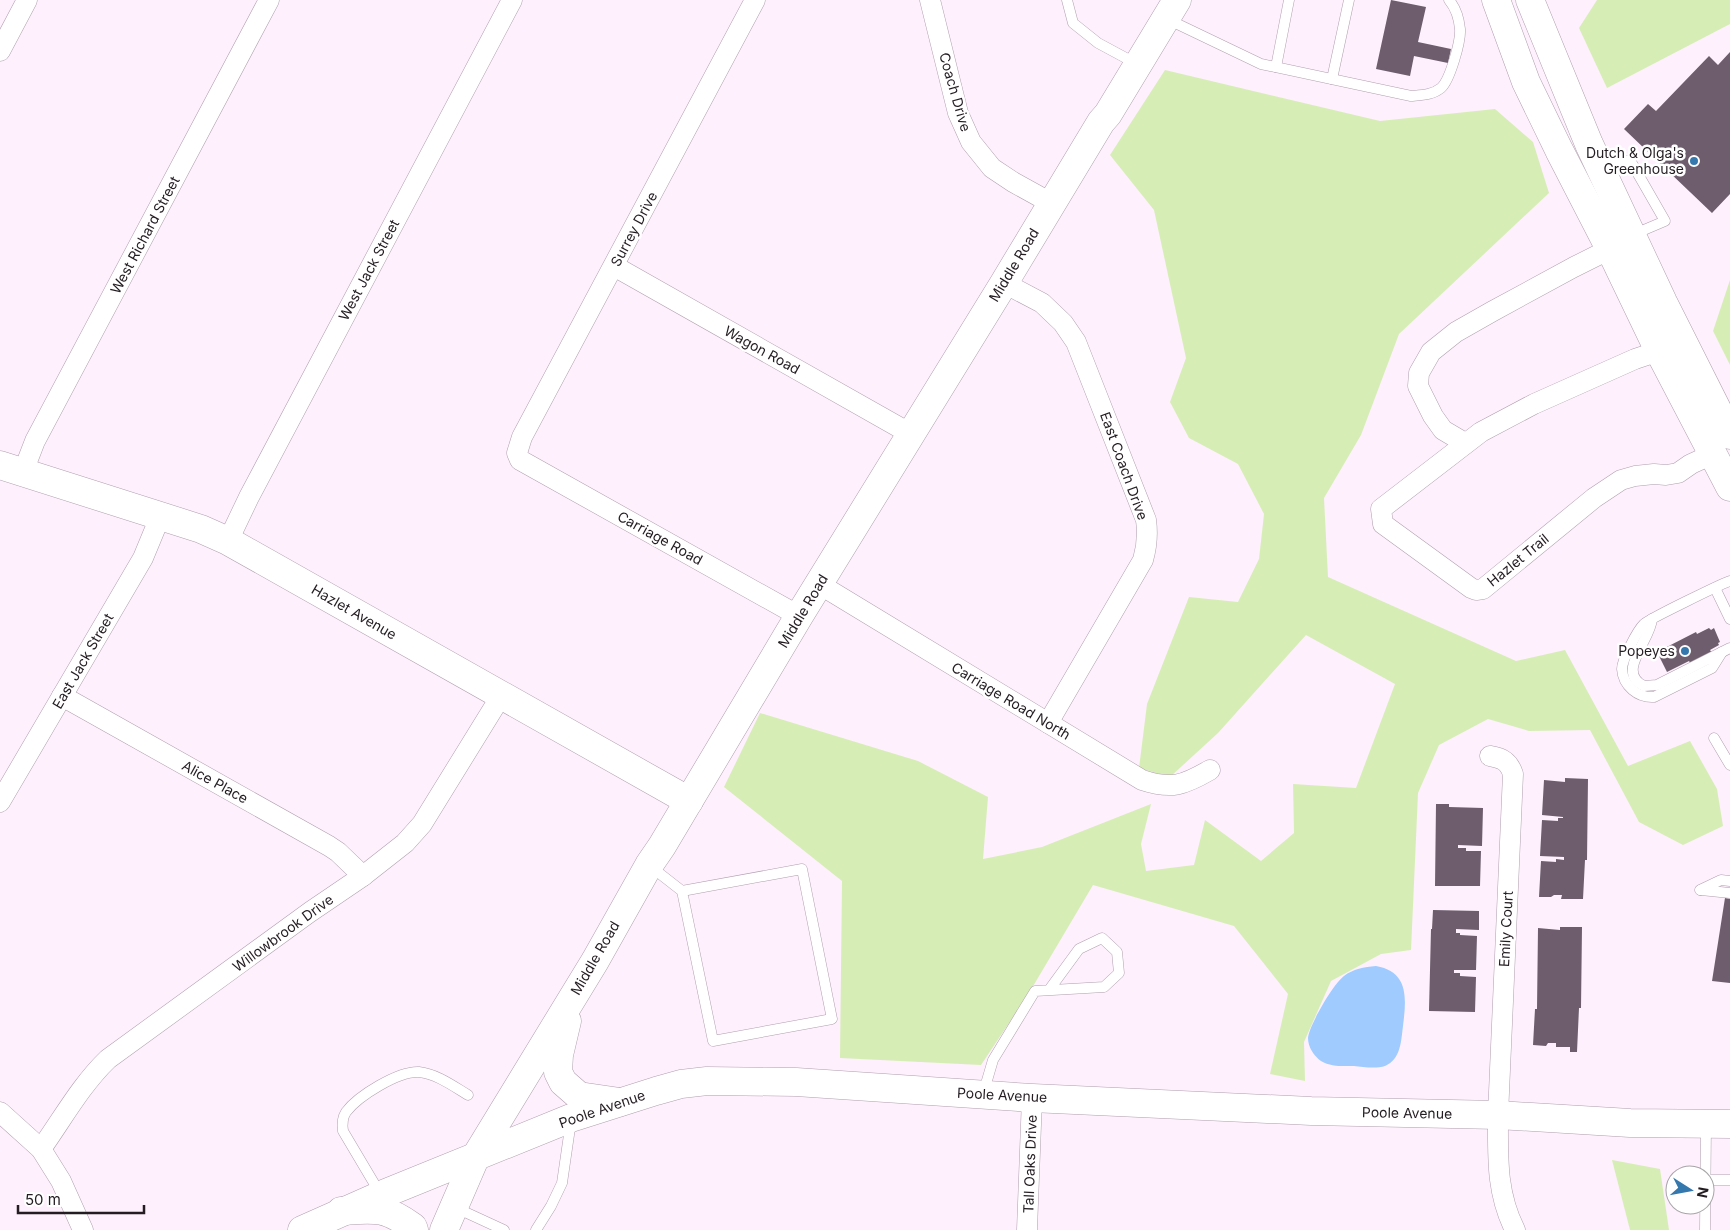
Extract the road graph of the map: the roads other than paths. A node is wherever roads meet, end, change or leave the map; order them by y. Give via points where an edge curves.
1 (27, 0) edge
2 (269, 0) edge
3 (512, 0) edge
4 (755, 0) edge
5 (930, 0) edge
6 (1067, 0) edge
7 (1289, 0) edge
8 (1349, 0) edge
9 (1449, 0) edge
10 (1530, 0) edge
11 (1496, 3) edge
12 (1172, 9) edge
13 (0, 51) edge
14 (1138, 65) junction
15 (1276, 67) junction
16 (1332, 79) junction
17 (1600, 167) junction
18 (1051, 203) junction
19 (1621, 242) junction
20 (614, 266) junction
21 (1004, 283) junction
22 (1658, 351) junction
23 (911, 434) junction
24 (1465, 443) junction
25 (1721, 445) edge
26 (520, 460) joint
27 (12, 469) edge
28 (1730, 487) edge
29 (160, 517) junction
30 (228, 541) junction
31 (1729, 579) edge
32 (819, 584) junction
33 (1715, 588) junction
34 (799, 616) junction
35 (1730, 619) edge
36 (1726, 650) edge
37 (62, 696) junction
38 (501, 696) junction
39 (1048, 723) junction
40 (1714, 738) dead end
41 (1490, 756) dead end
42 (1730, 765) edge
43 (1210, 770) dead end
44 (689, 801) junction
45 (0, 802) edge
46 (649, 865) junction
47 (363, 876) junction
48 (1730, 881) edge
49 (682, 891) junction
50 (1730, 893) edge
51 (1049, 990) junction
52 (573, 997) junction
53 (468, 1094) dead end
54 (983, 1095) junction
55 (1032, 1098) junction
56 (620, 1102) junction
57 (0, 1112) edge
58 (1498, 1115) junction
59 (571, 1118) junction
60 (1718, 1123) edge
61 (41, 1149) junction
62 (476, 1156) junction
63 (1709, 1165) edge
64 (1715, 1180) edge
65 (1730, 1180) edge
66 (381, 1195) junction
67 (341, 1211) junction
68 (1705, 1215) edge
69 (449, 1218) edge
70 (83, 1230) edge
71 (302, 1230) edge
72 (414, 1230) edge
73 (504, 1230) edge
74 (536, 1230) edge
75 (1027, 1230) edge
76 (1516, 1230) edge
77 (1705, 1230) edge

1 - 13 street
2 - 27 street, West Richard Street via 35,441
3 - 30 street, West Jack Street
4 - 20 street, Surrey Drive
5 - 18 street, Coach Drive via 958,112 970,142 992,168
6 - 14 lane via 1073,23 1098,43
7 - 15 lane
8 - 16 lane
9 - 16 lane via 1458,18 1460,32 1451,74 1443,86 1431,94 1412,96
10 - 17 main road
11 - 19 main road via 1526,82 1559,150
12 - 14 main road, Middle Road
12 - 15 lane via 1262,64
14 - 18 main road, Middle Road
15 - 16 lane
17 - 19 main road
17 - 19 lane via 1630,160 1665,221
18 - 21 main road, Middle Road
19 - 22 main road
19 - 24 street via 1456,332 1431,352 1419,373 1418,386 1443,430
19 - 25 main road
20 - 23 street, Wagon Road
20 - 26 street, Surrey Drive via 522,437 517,453
21 - 23 main road, Middle Road
21 - 39 street, East Coach Drive via 1042,303 1063,323 1076,342 1146,520 1147,546 1143,560
22 - 24 street, Hazlet Trail via 1534,404
22 - 25 main road
23 - 32 main road, Middle Road
24 - 25 street, Hazlet Trail via 1381,509 1383,524 1476,590 1483,589 1594,498 1622,480 1678,473
25 - 28 main road
26 - 34 street, Carriage Road
27 - 29 main road, Hazlet Avenue
29 - 30 main road, Hazlet Avenue
29 - 37 street, East Jack Street via 143,558
30 - 38 main road, Hazlet Avenue
31 - 33 lane
32 - 34 main road, Middle Road
32 - 39 street, Carriage Road North
33 - 35 lane
33 - 36 lane via 1652,619 1652,627 1633,665 1633,674 1644,686 1657,686
34 - 44 main road, Middle Road
37 - 45 street, East Jack Street
37 - 47 street, Alice Place via 329,846
38 - 44 main road, Hazlet Avenue
38 - 47 street, Willowbrook Drive via 422,824 405,843
39 - 43 street, Carriage Road North via 1142,780 1157,785 1188,783
40 - 42 lane
41 - 58 street, Emily Court via 1505,760 1513,774
44 - 46 main road, Middle Road
46 - 49 lane
46 - 52 main road, Middle Road
47 - 61 street, Willowbrook Drive via 108,1059 85,1083
48 - 50 lane via 1721,880 1700,890
49 - 49 lane via 802,869 832,1019 713,1041
51 - 51 lane via 1104,987 1119,973 1117,952 1102,938 1079,949
51 - 54 lane via 1035,991 994,1060
52 - 56 main road via 559,1055 558,1072 562,1082 579,1096
52 - 62 main road, Middle Road
53 - 66 lane via 435,1076 406,1073 389,1079 345,1113 343,1131
54 - 55 main road, Poole Avenue
54 - 56 main road, Poole Avenue via 796,1082 716,1081 681,1084
55 - 58 main road, Poole Avenue
55 - 75 street, Tall Oaks Drive
56 - 59 main road, Poole Avenue
57 - 61 street
58 - 60 main road, Poole Avenue via 1630,1123
58 - 76 street, Emily Court via 1498,1169 1502,1194
59 - 62 main road, Poole Avenue
59 - 74 lane via 562,1183
60 - 63 lane
61 - 70 street via 61,1181
62 - 66 main road, Poole Avenue
62 - 69 main road, Middle Road
64 - 65 lane
66 - 67 main road, Poole Avenue
67 - 71 main road, Poole Avenue
67 - 72 main road via 379,1209 398,1216
68 - 77 lane
69 - 73 lane

